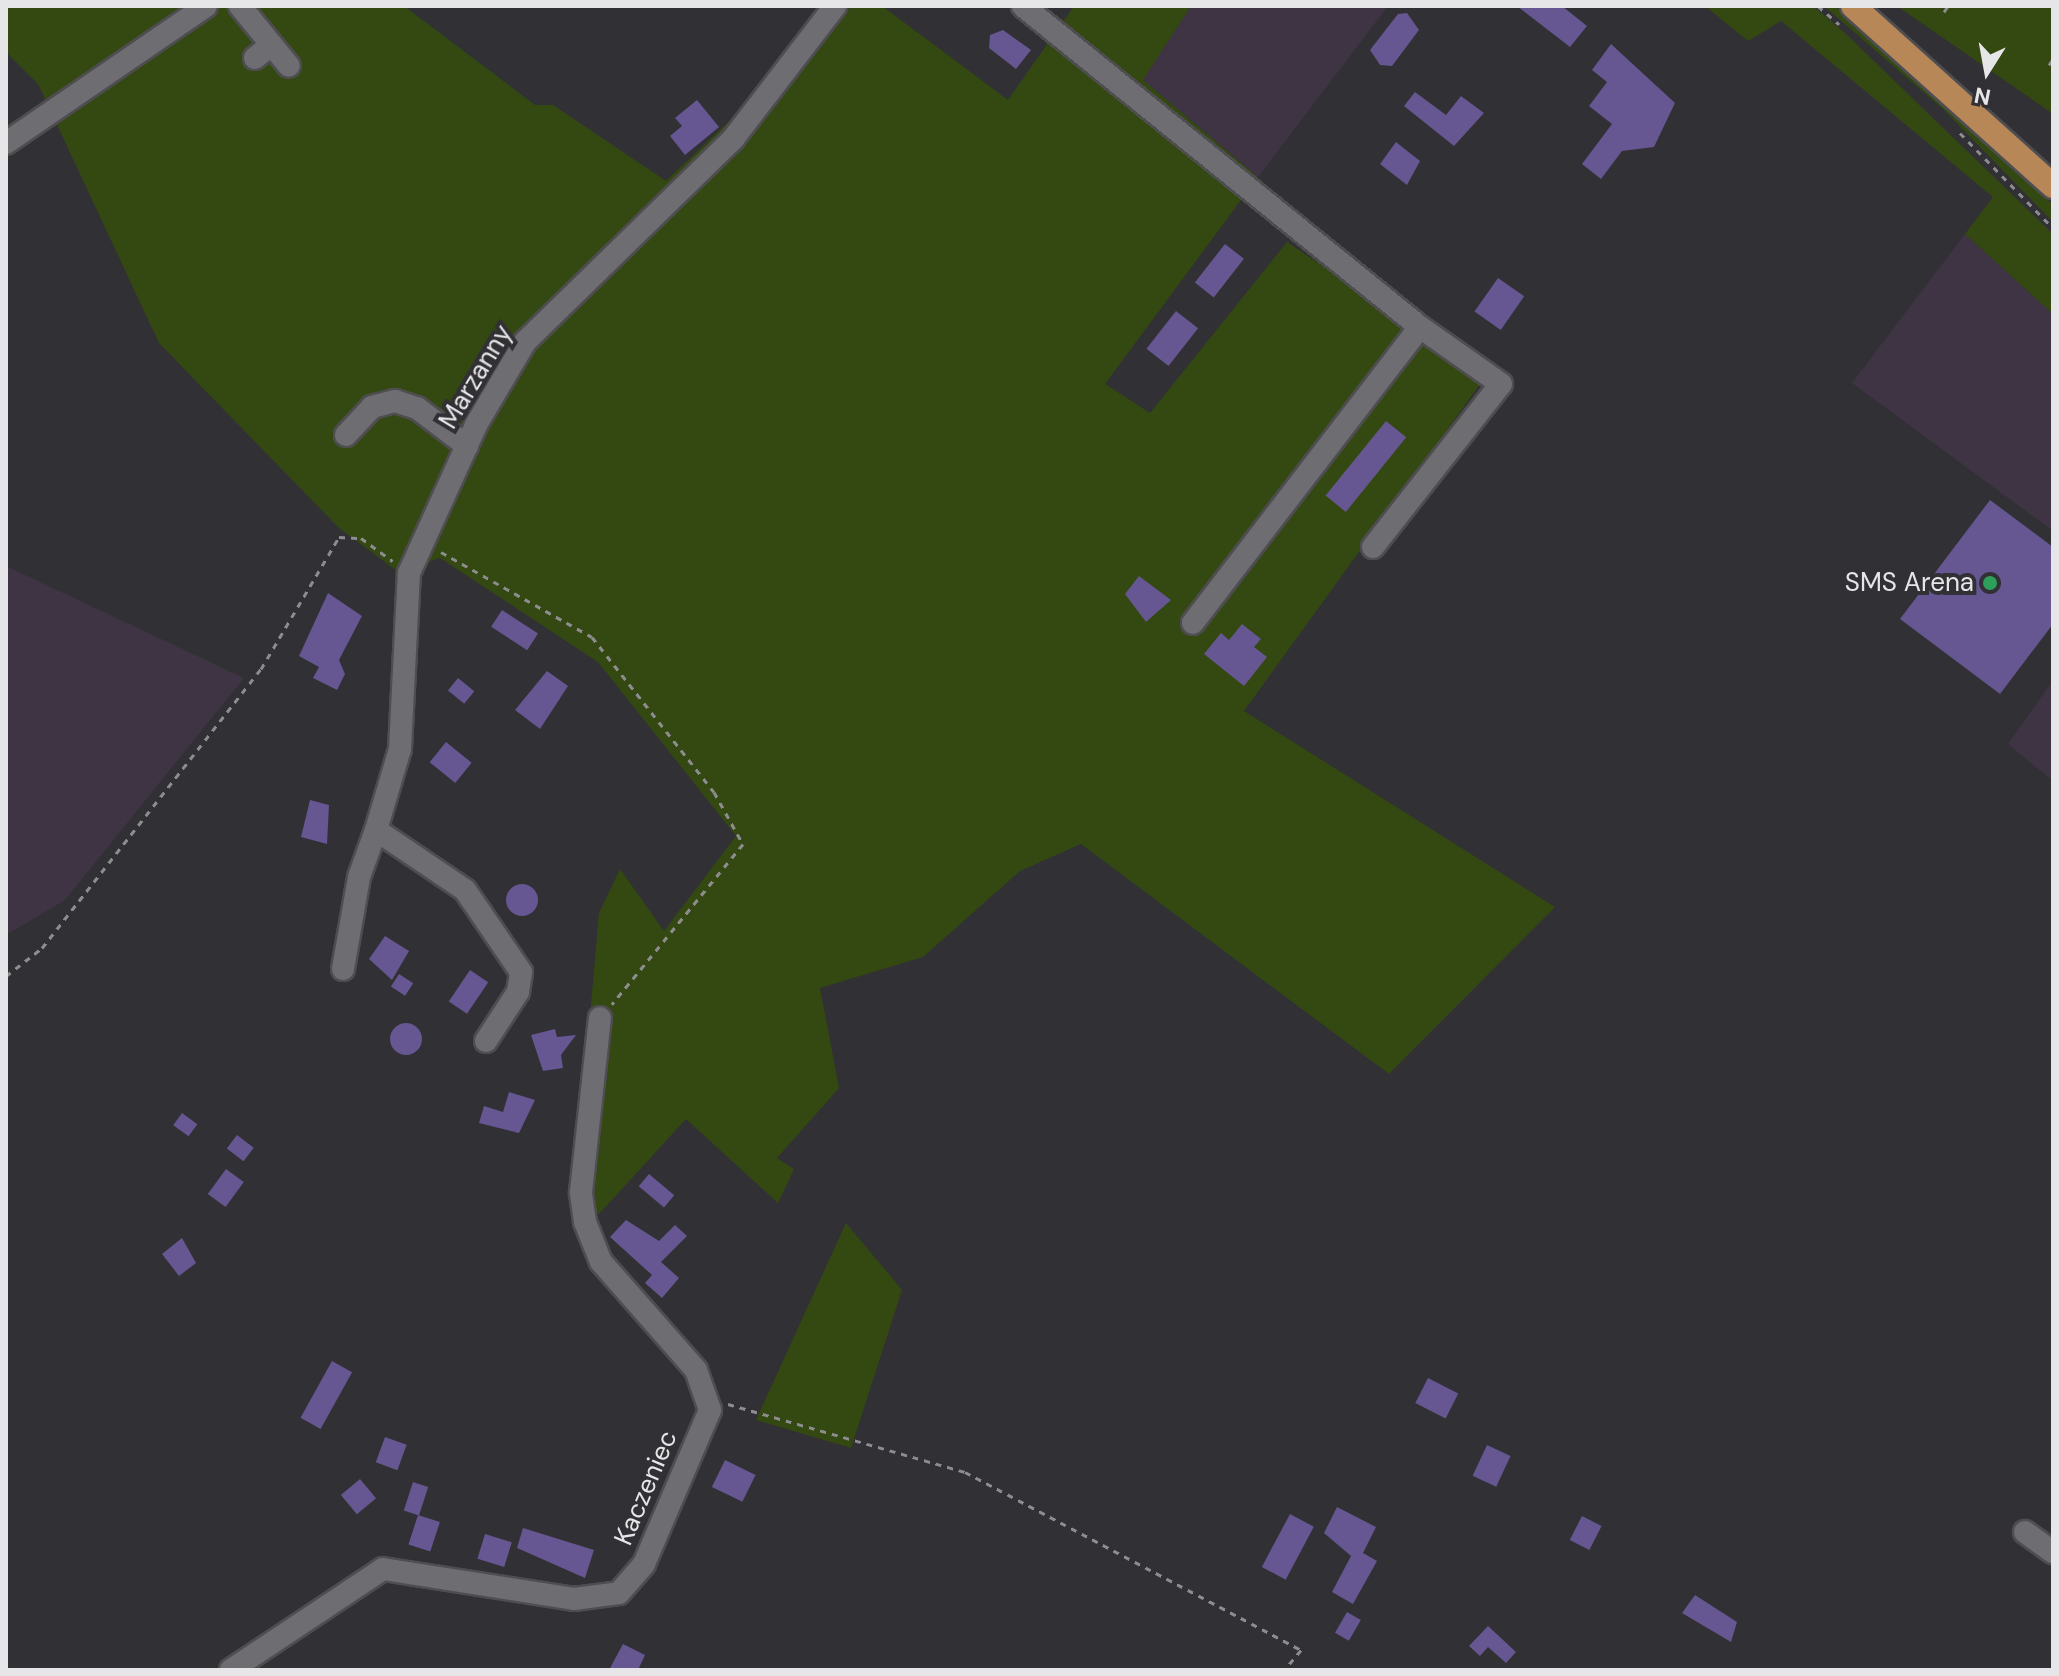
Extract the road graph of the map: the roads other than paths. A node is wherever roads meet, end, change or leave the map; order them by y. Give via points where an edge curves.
1 (206, 6) edge
2 (240, 6) edge
3 (835, 6) edge
4 (1023, 6) edge
5 (1853, 6) edge
6 (289, 66) dead end
7 (6, 143) edge
8 (2053, 186) edge
9 (1420, 327) junction
10 (346, 435) dead end
11 (467, 446) junction
12 (1373, 547) dead end
13 (1193, 623) dead end
14 (376, 830) junction
15 (343, 969) dead end
16 (600, 1018) road end
17 (486, 1041) dead end
18 (2025, 1532) dead end
19 (2053, 1552) edge
20 (231, 1670) edge

1 - 7 street
2 - 6 street via 263,51
3 - 11 street, Marzanny via 733,139 525,342
4 - 9 street
5 - 8 main road
9 - 12 street via 1501,384
9 - 13 street
10 - 11 street via 372,407 395,401 417,408
11 - 14 street, Marzanny via 409,573 400,749
14 - 15 street, Marzanny via 359,877
14 - 17 street via 465,890 521,972 518,992
16 - 20 street, Kaczeniec via 582,1177 585,1222 601,1262 696,1370 709,1399 644,1564 619,1593 574,1599 383,1569
18 - 19 street

